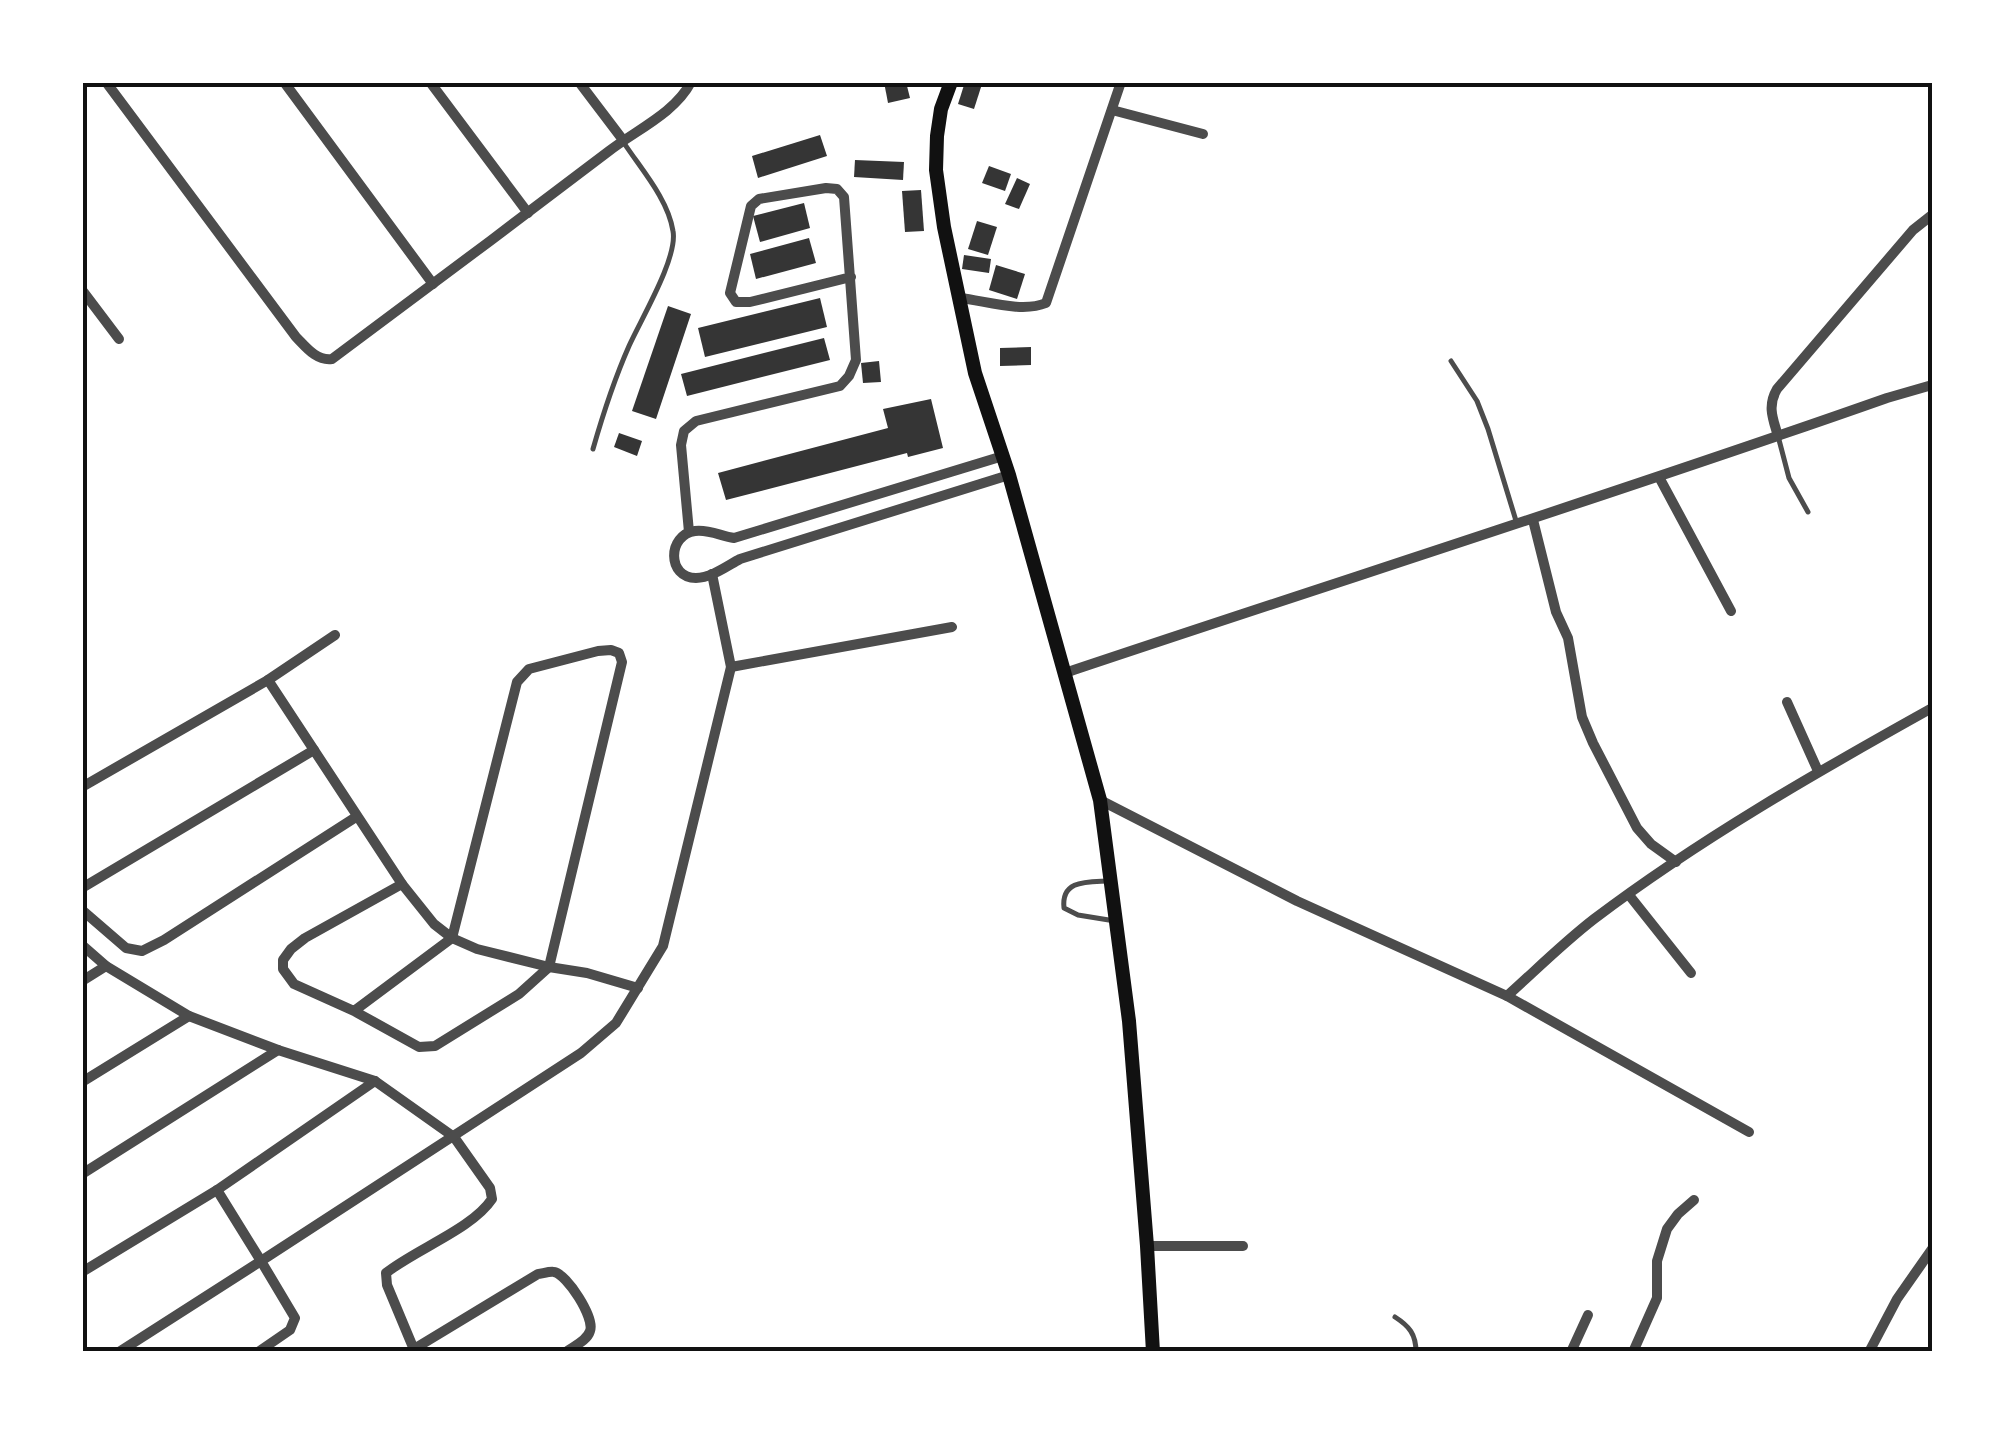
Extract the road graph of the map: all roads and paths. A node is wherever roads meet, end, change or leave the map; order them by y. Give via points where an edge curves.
1 (106, 82) edge
2 (284, 82) edge
3 (430, 82) edge
4 (580, 82) edge
5 (692, 82) edge
6 (951, 82) edge
7 (1121, 82) edge
8 (1112, 110) junction
9 (1203, 134) dead end
10 (623, 140) junction
11 (528, 213) junction
12 (1932, 216) edge
13 (851, 277) junction
14 (433, 284) junction
15 (82, 290) edge
16 (960, 298) junction
17 (119, 339) dead end
18 (1451, 361) dead end
19 (1932, 385) edge
20 (1778, 436) junction
21 (593, 449) dead end
22 (1004, 456) junction
23 (1009, 475) junction
24 (1659, 477) junction
25 (1808, 512) dead end
26 (1533, 520) junction
27 (1518, 525) junction
28 (689, 532) junction
29 (747, 535) junction
30 (752, 556) junction
31 (712, 574) junction
32 (1731, 611) dead end
33 (952, 627) dead end
34 (336, 635) dead end
35 (731, 667) junction
36 (1066, 673) junction
37 (268, 680) junction
38 (1787, 702) dead end
39 (1932, 708) edge
40 (314, 750) junction
41 (1818, 772) junction
42 (82, 787) edge
43 (1100, 800) junction
44 (356, 816) junction
45 (1676, 862) junction
46 (1112, 880) junction
47 (402, 884) junction
48 (82, 888) edge
49 (1629, 895) junction
50 (82, 910) edge
51 (1118, 921) junction
52 (452, 938) junction
53 (82, 945) edge
54 (106, 966) junction
55 (549, 966) junction
56 (1691, 973) dead end
57 (82, 981) edge
58 (638, 988) junction
59 (1507, 996) junction
60 (354, 1011) junction
61 (189, 1016) junction
62 (278, 1050) junction
63 (375, 1080) junction
64 (82, 1082) edge
65 (1749, 1132) dead end
66 (454, 1137) junction
67 (82, 1174) edge
68 (217, 1190) junction
69 (1694, 1200) dead end
70 (1148, 1246) junction
71 (1243, 1246) dead end
72 (1932, 1249) edge
73 (261, 1261) junction
74 (82, 1272) edge
75 (1588, 1315) dead end
76 (1396, 1317) dead end
77 (414, 1350) edge
78 (118, 1352) edge
79 (258, 1352) edge
80 (566, 1352) edge
81 (1153, 1352) edge
82 (1416, 1352) edge
83 (1571, 1352) edge
84 (1633, 1352) edge
85 (1869, 1352) edge

1 - 14 street via 296,337 317,356 332,359
2 - 14 street
3 - 11 street
4 - 10 street
5 - 10 street via 670,109
6 - 16 main road via 936,136 936,170
7 - 8 street
8 - 9 street
8 - 16 street via 1046,304
10 - 11 street
10 - 21 lane via 674,234
11 - 14 street
12 - 20 street via 1777,389 1771,410
13 - 13 street via 838,189 759,199 751,206 730,293 736,302
13 - 28 street via 856,360 840,386 696,421 684,430
15 - 17 street
16 - 22 main road via 975,373
18 - 27 lane via 1483,415
19 - 20 street
20 - 24 street
20 - 25 lane via 1789,478
22 - 23 main road
22 - 29 street
23 - 30 street
23 - 36 main road
24 - 26 street
24 - 32 street
26 - 27 street
26 - 45 street via 1568,638 1582,717 1638,828
27 - 36 street
28 - 29 street
28 - 31 street via 674,548 679,570 688,577
29 - 30 street
30 - 31 street
31 - 35 street
33 - 35 street
34 - 37 street
35 - 58 street via 664,946
36 - 43 main road
37 - 40 street
37 - 42 street
38 - 41 street
39 - 41 street
40 - 44 street
40 - 48 street
41 - 45 street
43 - 46 main road
43 - 59 street via 1297,901
44 - 47 street
44 - 50 street via 142,951 126,948
45 - 49 street
46 - 51 main road
46 - 51 lane via 1073,886 1064,908
47 - 52 street
47 - 60 street via 305,938 282,960 294,984
49 - 56 street
49 - 59 street
51 - 70 main road
52 - 55 street
52 - 55 street via 517,682 529,669 611,650 622,662
52 - 60 street
53 - 54 street
54 - 57 street
54 - 61 street
55 - 58 street
55 - 60 street via 519,994 435,1046 420,1048
58 - 66 street via 616,1024 581,1053
59 - 65 street
61 - 62 street
61 - 64 street
62 - 63 street
62 - 67 street
63 - 66 street
63 - 68 street
66 - 73 street
66 - 77 street via 492,1198 469,1221 386,1273
68 - 73 street
68 - 74 street
69 - 84 street via 1667,1229 1657,1298
70 - 71 street
70 - 81 main road
72 - 85 street
73 - 78 street
73 - 79 street via 295,1318 290,1330
75 - 83 street
76 - 82 lane via 1412,1331
77 - 80 street via 552,1271 568,1282 591,1323 584,1340

